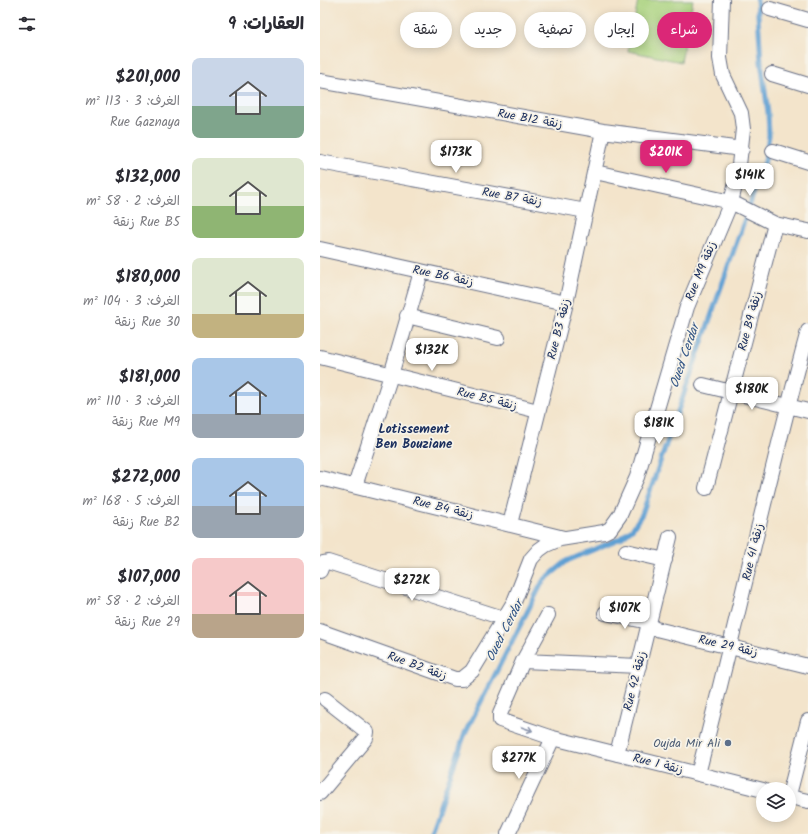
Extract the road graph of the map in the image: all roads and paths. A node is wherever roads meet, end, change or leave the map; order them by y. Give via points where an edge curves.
1 (722, 0) edge
2 (770, 9) dead end
3 (808, 20) edge
4 (772, 74) dead end
5 (320, 81) edge
6 (808, 85) edge
7 (603, 131) junction
8 (742, 149) junction
9 (773, 151) dead end
10 (320, 162) edge
11 (808, 162) edge
12 (595, 172) junction
13 (733, 203) junction
14 (586, 211) junction
15 (775, 224) junction
16 (808, 231) edge
17 (320, 248) edge
18 (421, 272) junction
19 (566, 303) junction
20 (407, 316) junction
21 (808, 331) edge
22 (498, 338) dead end
23 (320, 357) edge
24 (391, 375) junction
25 (703, 385) dead end
26 (730, 392) junction
27 (788, 405) junction
28 (538, 411) junction
29 (808, 411) edge
30 (320, 478) edge
31 (355, 486) junction
32 (706, 488) dead end
33 (510, 524) junction
34 (670, 538) dead end
35 (566, 539) junction
36 (626, 551) dead end
37 (665, 560) junction
38 (320, 571) edge
39 (605, 613) dead end
40 (548, 615) dead end
41 (503, 618) junction
42 (649, 624) junction
43 (320, 631) edge
44 (731, 646) junction
45 (524, 661) junction
46 (639, 666) junction
47 (808, 666) edge
48 (325, 699) dead end
49 (808, 721) edge
50 (553, 738) junction
51 (617, 754) junction
52 (698, 774) junction
53 (793, 782) edge
54 (756, 788) edge
55 (320, 793) edge
56 (796, 798) edge
57 (808, 802) edge
58 (508, 834) edge

1 - 8 street, Rue M9 زنقة via 720,58 723,75 741,113
2 - 3 street
4 - 6 street
5 - 7 street, Rue B12 زنقة
7 - 8 street, Rue B12 زنقة
7 - 12 street, Rue B3 زنقة
8 - 13 street, Rue M9 زنقة
9 - 11 street
10 - 14 street, Rue B7 زنقة
12 - 13 street
12 - 14 street, Rue B3 زنقة
13 - 15 street
13 - 35 street, Rue M9 زنقة via 687,307 637,477 625,508 610,529
14 - 19 street, Rue B3 زنقة
15 - 16 street
15 - 26 street, Rue B9 زنقة
17 - 18 street, Rue B6 زنقة
18 - 19 street, Rue B6 زنقة
18 - 20 street
19 - 28 street, Rue B3 زنقة
20 - 22 street
20 - 24 street
21 - 27 street, Rue 41 زنقة
23 - 24 street, Rue B5 زنقة
24 - 28 street, Rue B5 زنقة
24 - 31 street
25 - 26 street
26 - 27 street
26 - 32 street, Rue B9 زنقة
27 - 29 street
27 - 44 street, Rue 41 زنقة
28 - 33 street, Rue B3 زنقة
30 - 31 street, Rue B4 زنقة
31 - 33 street, Rue B4 زنقة
33 - 35 street, Rue B4 زنقة
34 - 37 street, Rue 42 زنقة
35 - 41 street, Rue M9 زنقة via 546,545 531,559 514,602
36 - 37 street
37 - 42 street, Rue 42 زنقة
38 - 41 street via 323,563 328,562
39 - 42 street, Rue 29 زنقة
40 - 45 street
41 - 43 street, Rue B2 زنقة via 472,671 462,679 455,679
42 - 44 street, Rue 29 زنقة
42 - 46 street, Rue 42 زنقة
44 - 47 street, Rue 29 زنقة
44 - 52 street, Rue 41 زنقة
45 - 46 street
45 -> 50 street, Rue زنقة 1 via 500,714 500,720
46 - 51 street, Rue 42 زنقة
48 - 55 street via 367,732 367,735
49 - 53 street
50 - 51 street, Rue زنقة 1
50 - 58 street
51 - 52 street, Rue زنقة 1
52 - 54 street, Rue زنقة 1
56 - 57 street

